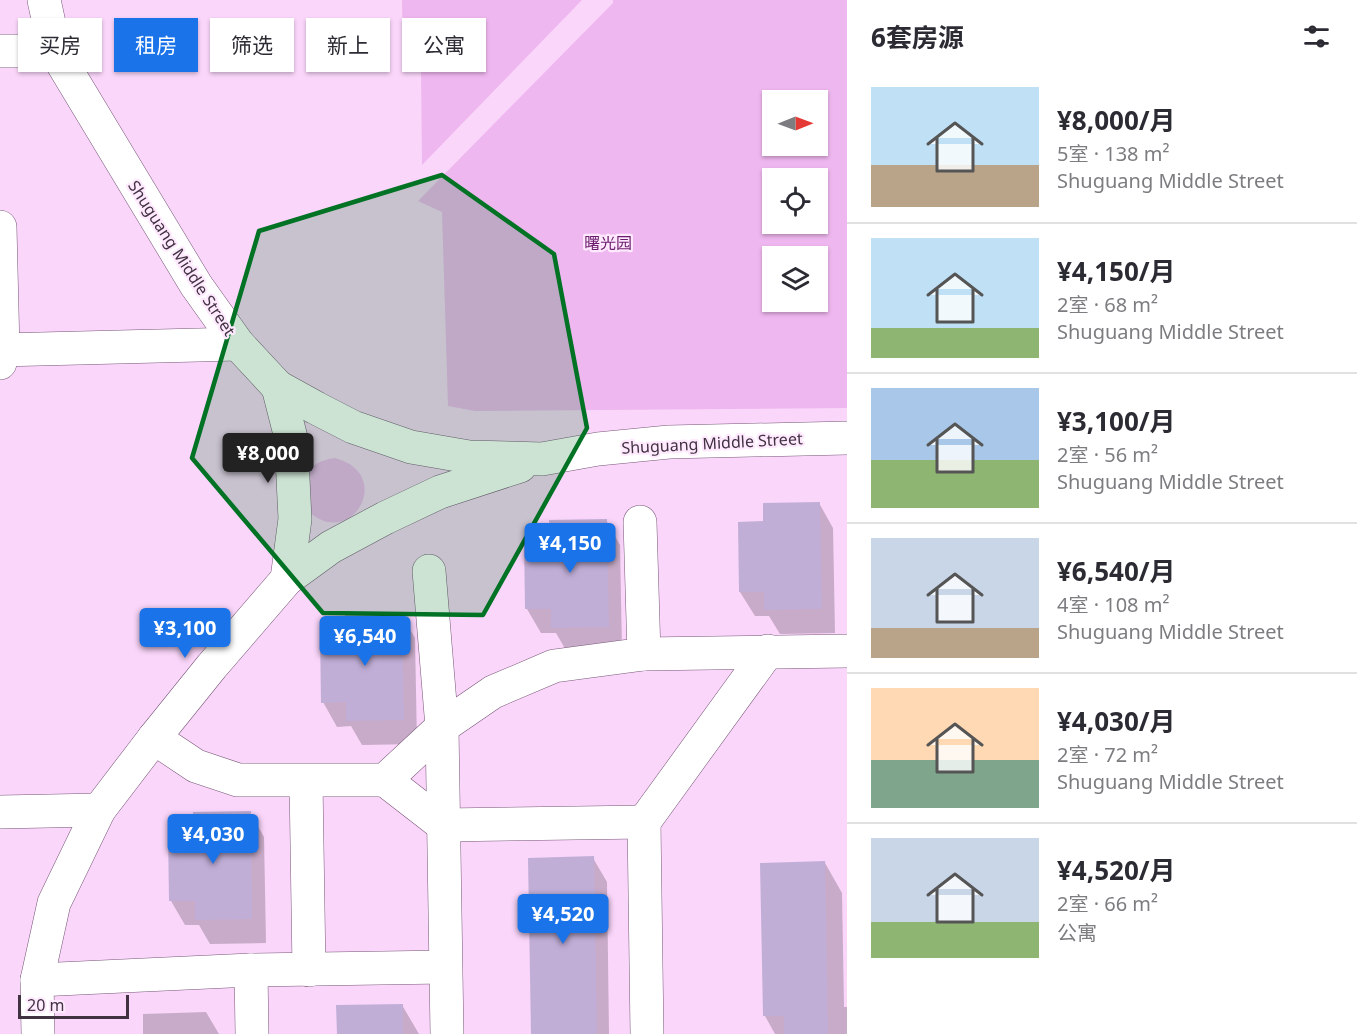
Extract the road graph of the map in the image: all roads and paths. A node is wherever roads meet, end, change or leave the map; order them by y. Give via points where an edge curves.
1 (44, 0) edge
2 (48, 18) edge
3 (0, 51) edge
4 (18, 51) edge
5 (68, 72) edge
6 (0, 227) edge
7 (238, 345) junction
8 (1, 354) edge
9 (278, 387) junction
10 (847, 438) edge
11 (542, 459) junction
12 (640, 522) dead end
13 (429, 571) dead end
14 (287, 579) junction
15 (768, 651) junction
16 (847, 651) edge
17 (644, 654) junction
18 (442, 727) junction
19 (154, 738) junction
20 (385, 780) junction
21 (306, 781) junction
22 (99, 810) junction
23 (0, 812) edge
24 (644, 822) junction
25 (443, 825) junction
26 (445, 967) junction
27 (252, 970) junction
28 (309, 970) junction
29 (37, 980) junction
30 (38, 1034) edge
31 (252, 1034) edge
32 (447, 1034) edge
33 (647, 1034) edge

1 - 2 street, Shuguang Middle Street
3 - 4 street
5 - 7 street, Shuguang Middle Street via 196,285
6 - 8 street
7 - 8 street
7 - 9 street, Shuguang Middle Street
9 - 11 street, Shuguang Middle Street via 353,427 411,447 469,457
9 - 14 street via 291,438 295,519
10 - 11 street, Shuguang Middle Street via 669,442
11 - 14 street, Shuguang Middle Street via 440,492 331,547
12 - 17 street
13 - 18 street
14 - 19 street, Shuguang Middle Street
15 - 16 street
15 - 17 street
15 - 24 street
17 - 18 street via 554,666 493,692
18 - 20 street
18 - 25 street
19 - 21 street via 196,766 238,780
19 - 22 street, Shuguang Middle Street
20 - 21 street
20 - 25 street
21 - 28 street
22 - 23 street
22 - 29 street, Shuguang Middle Street via 54,903
24 - 25 street
24 - 33 street
25 - 26 street
26 - 28 street
26 - 32 street
27 - 28 street
27 - 29 street
27 - 31 street
29 - 30 street, Shuguang Middle Street

